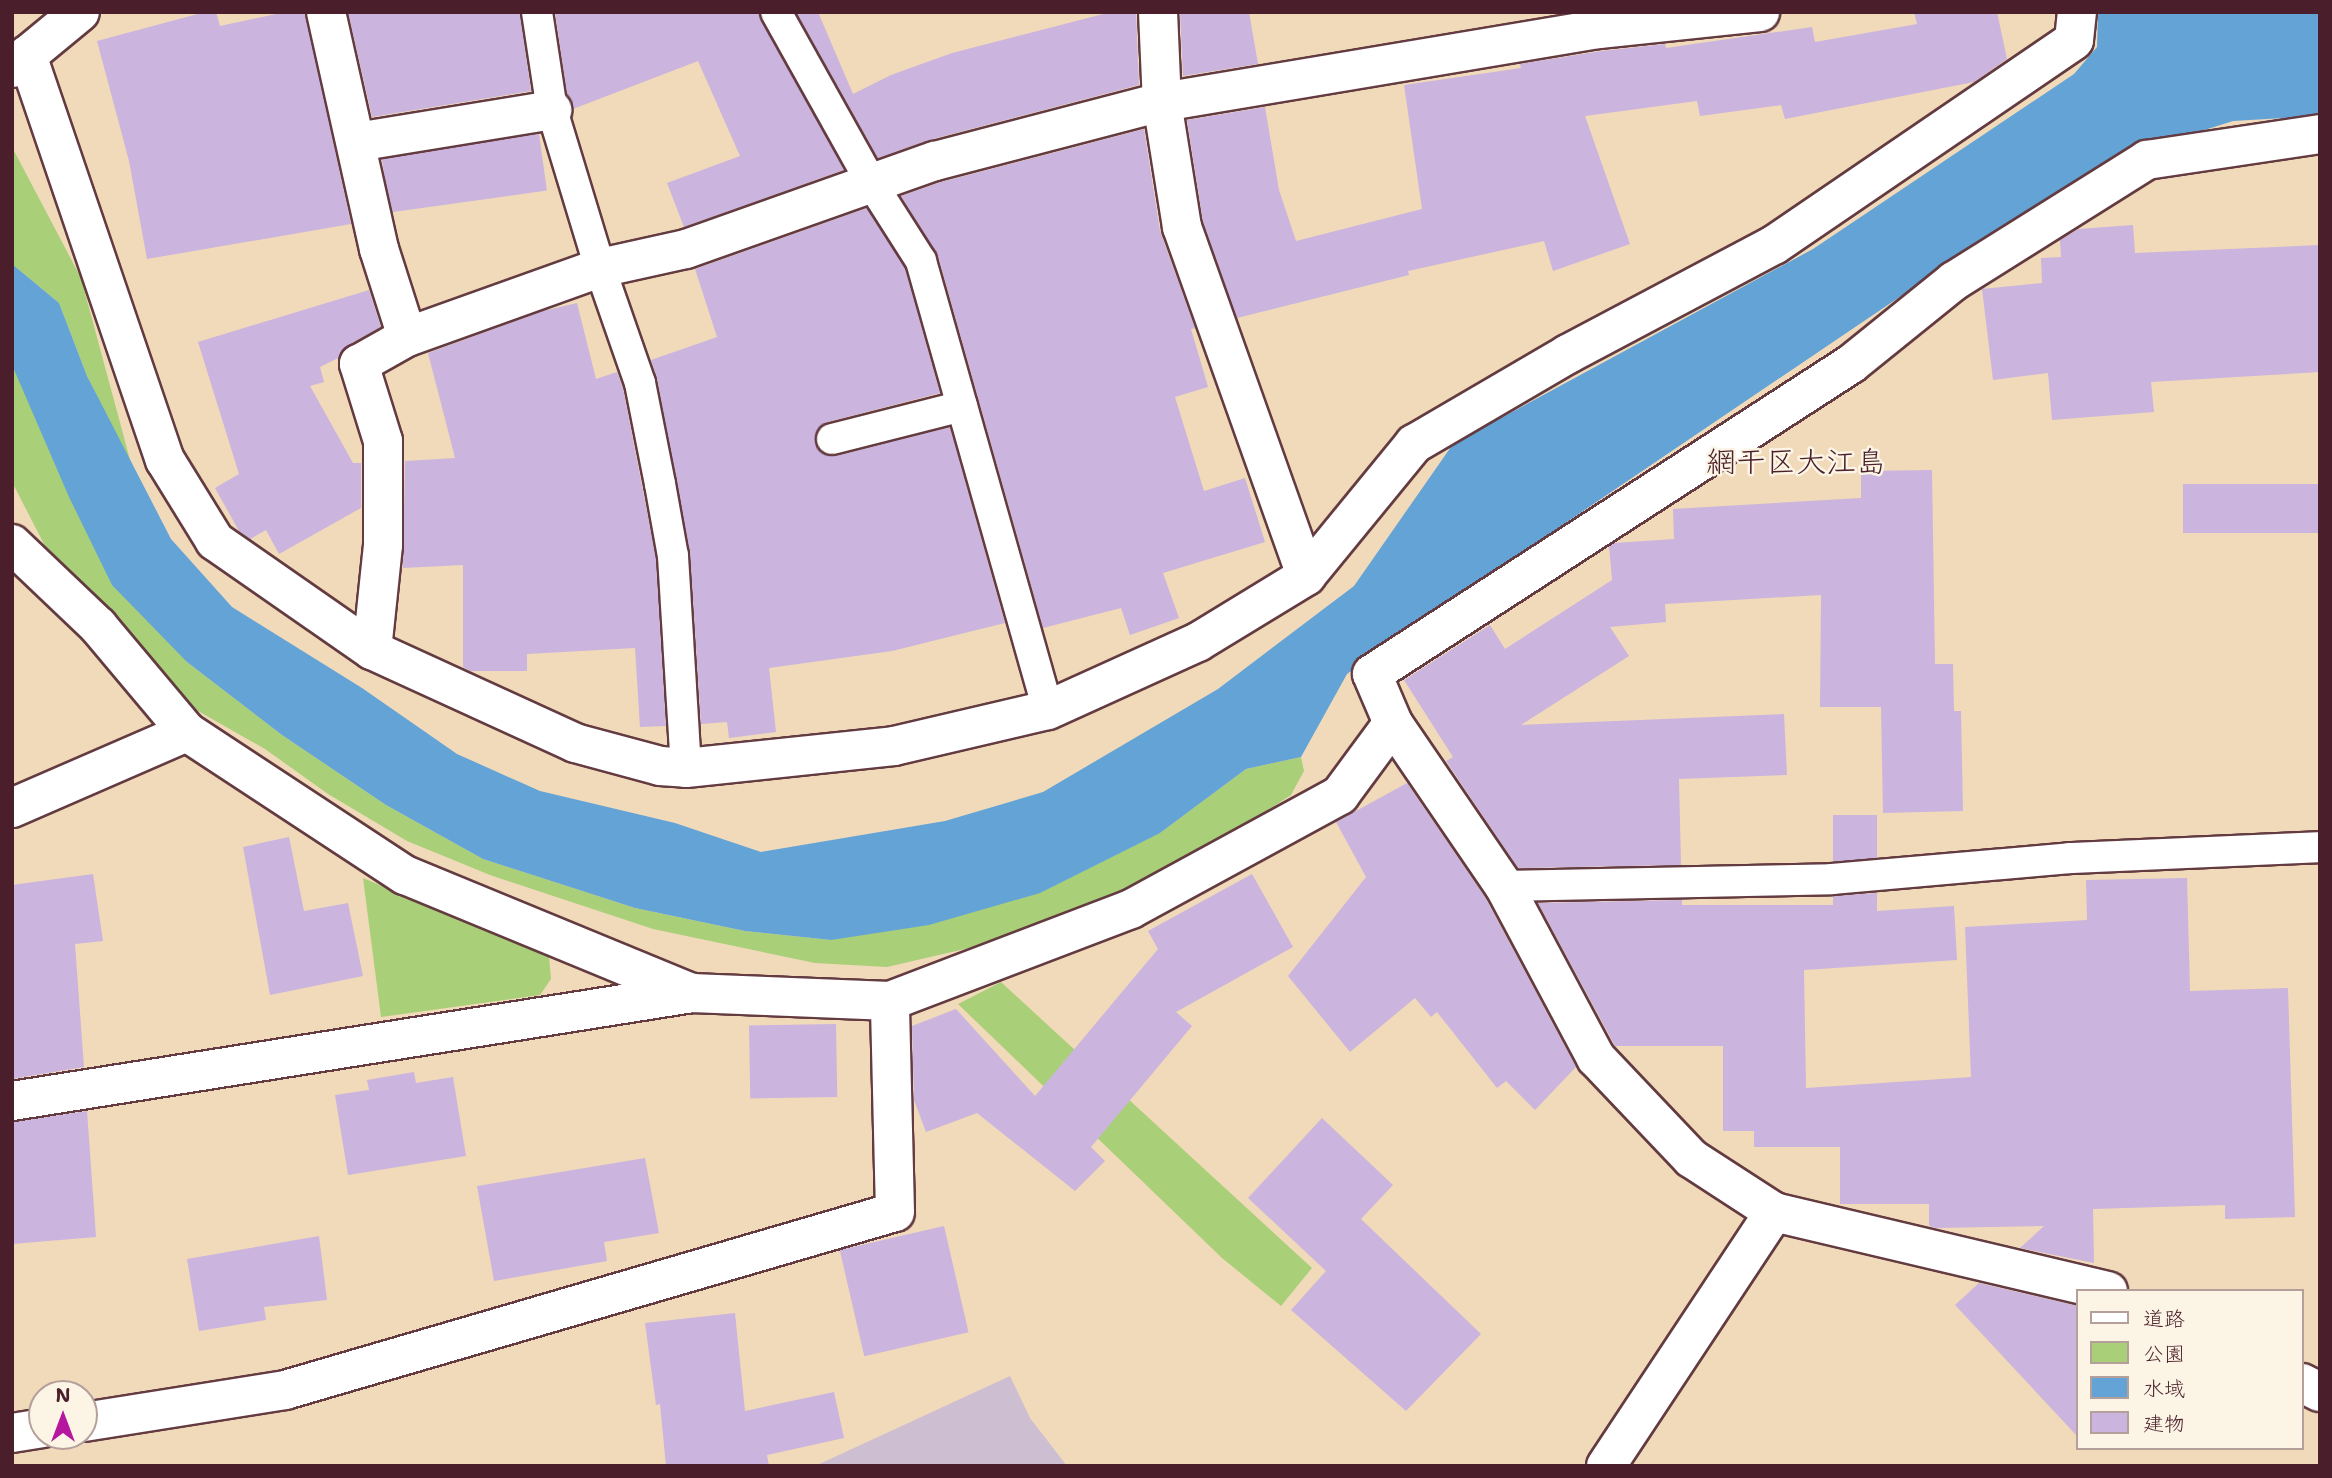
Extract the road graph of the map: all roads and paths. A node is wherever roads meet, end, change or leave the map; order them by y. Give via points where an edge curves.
1 (80, 12) edge
2 (326, 12) edge
3 (537, 12) edge
4 (776, 12) edge
5 (1158, 12) edge
6 (1760, 12) edge
7 (2077, 12) edge
8 (1597, 20) edge
9 (19, 62) edge
10 (1162, 102) junction
11 (552, 110) junction
12 (2320, 134) edge
13 (357, 142) junction
14 (872, 184) junction
15 (600, 268) junction
16 (407, 337) junction
17 (962, 406) junction
18 (832, 439) dead end
19 (12, 544) edge
20 (1306, 576) junction
21 (372, 650) junction
22 (1048, 710) junction
23 (1393, 723) junction
24 (187, 732) junction
25 (687, 768) junction
26 (12, 808) edge
27 (2320, 847) edge
28 (1504, 886) junction
29 (692, 993) junction
30 (890, 1001) junction
31 (12, 1101) edge
32 (1773, 1212) junction
33 (2100, 1289) edge
34 (2304, 1384) edge
35 (2320, 1392) edge
36 (98, 1420) edge
37 (1606, 1466) edge

1 - 9 street
2 - 13 street
3 - 11 lane
4 - 14 lane
5 - 10 street
6 - 8 street
7 - 20 street via 2074,40 1774,245 1568,354 1414,444
8 - 10 street
9 - 21 street via 165,460 215,541
10 - 14 street via 935,160
10 - 20 street via 1182,227
11 - 13 street
11 - 15 lane
12 - 23 street via 2147,160 1954,281 1851,364 1372,674
13 - 16 street via 379,249
14 - 15 street via 687,249
14 - 17 lane via 921,261
15 - 16 street
15 - 25 lane via 640,383 673,556
16 - 21 street via 359,364 383,441 383,545
17 - 18 lane
17 - 22 lane
19 - 24 street via 98,626
20 - 22 street via 1198,642
21 - 25 street via 575,743 660,766
22 - 25 street via 894,746
23 - 28 street
23 - 30 street via 1340,795 1131,909
24 - 26 street
24 - 29 street via 405,875
27 - 28 lane via 2070,858 1832,878
28 - 32 street via 1597,1058 1691,1158
29 - 30 street
29 - 31 street
30 - 36 street via 895,1212 285,1390
32 - 33 street
32 - 37 street
34 - 35 street

